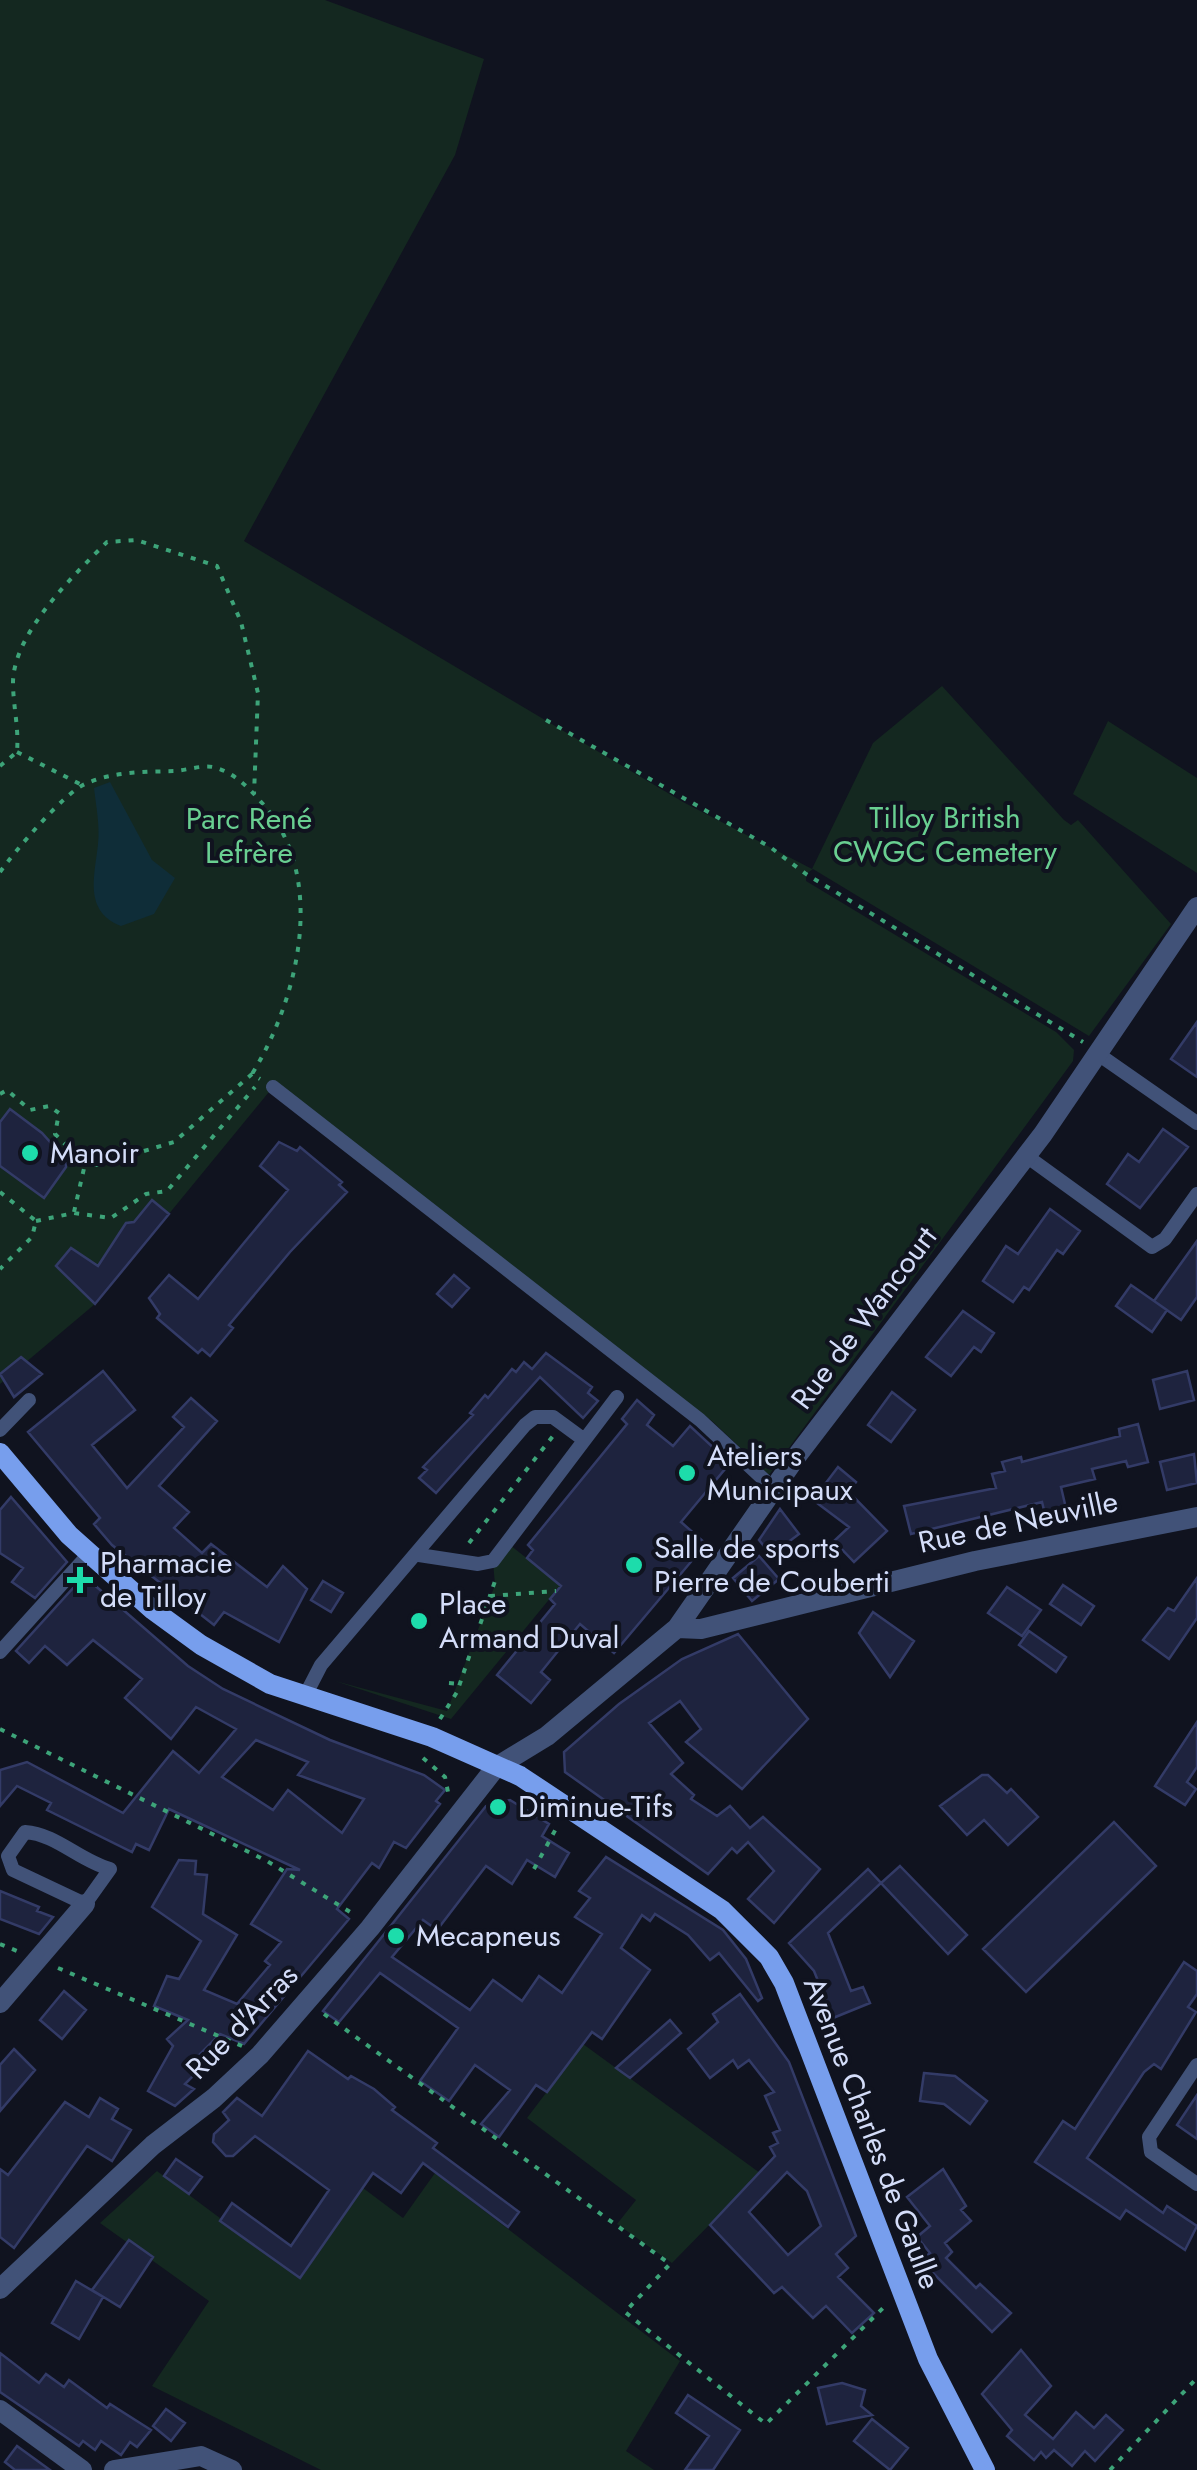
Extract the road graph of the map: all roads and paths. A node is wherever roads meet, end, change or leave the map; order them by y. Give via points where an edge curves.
1 (546, 720) dead end
2 (16, 752) junction
3 (0, 766) edge
4 (82, 785) junction
5 (254, 794) junction
6 (0, 872) edge
7 (1197, 908) edge
8 (1098, 1054) junction
9 (252, 1074) junction
10 (267, 1084) junction
11 (0, 1094) edge
12 (1197, 1123) edge
13 (1025, 1155) junction
14 (85, 1164) junction
15 (0, 1192) edge
16 (1197, 1194) edge
17 (74, 1213) junction
18 (36, 1221) junction
19 (0, 1269) edge
20 (617, 1397) dead end
21 (29, 1400) dead end
22 (563, 1422) junction
23 (0, 1430) edge
24 (582, 1439) junction
25 (0, 1453) edge
26 (774, 1490) junction
27 (1197, 1517) edge
28 (89, 1554) junction
29 (419, 1555) junction
30 (457, 1559) junction
31 (493, 1561) junction
32 (556, 1592) dead end
33 (490, 1596) junction
34 (677, 1628) junction
35 (466, 1634) dead end
36 (477, 1638) junction
37 (0, 1652) edge
38 (449, 1682) dead end
39 (460, 1684) junction
40 (306, 1694) junction
41 (0, 1729) edge
42 (432, 1737) junction
43 (496, 1767) junction
44 (568, 1807) junction
45 (462, 1809) junction
46 (534, 1869) dead end
47 (85, 1904) junction
48 (370, 1928) junction
49 (0, 1944) edge
50 (36, 1959) junction
51 (0, 2003) edge
52 (320, 2012) dead end
53 (260, 2055) junction
54 (1197, 2064) edge
55 (1197, 2184) edge
56 (0, 2289) edge
57 (902, 2296) junction
58 (1197, 2378) edge
59 (0, 2410) edge
60 (82, 2470) edge
61 (114, 2470) edge
62 (232, 2470) edge
63 (986, 2470) edge
64 (1110, 2470) edge

1 - 8 path via 770,847
2 - 3 path
2 - 4 path
2 - 5 path via 15,668 35,627 107,542 136,540 217,566 242,622 258,693
4 - 5 path via 142,770 212,767
4 - 6 path
5 - 9 path via 281,823 300,893 296,974
7 - 8 street, Rue de Wancourt
8 - 12 lane
8 - 13 street, Rue de Wancourt
9 - 10 path
9 - 14 path via 174,1142
10 - 17 path via 167,1191 146,1194 111,1218
10 - 26 lane via 700,1420
11 - 14 path via 7,1090 30,1110 49,1106 59,1113 55,1134
13 - 16 lane via 1152,1247 1166,1239
13 - 26 street, Rue de Wancourt
14 - 17 path
15 - 18 path
17 - 18 path
18 - 19 path via 32,1238
20 - 24 lane
21 - 23 lane
22 - 24 lane
22 - 29 lane via 535,1416 525,1425
22 - 30 path
24 - 31 lane
25 - 28 street, Avenue Charles de Gaulle
26 - 34 street, Rue de Wancourt
27 - 34 street, Rue de Neuville via 975,1560 701,1628
28 - 37 lane
28 - 40 street, Avenue Charles de Gaulle via 200,1645 270,1684
29 - 30 lane
29 - 40 lane via 320,1666
30 - 31 lane
31 - 33 path
32 - 33 path
33 - 36 path
34 - 43 street, Rue de Wancourt via 547,1736
35 - 36 path
36 - 39 path
38 - 39 path
39 - 42 path
40 - 42 street, Avenue Charles de Gaulle
41 - 48 path via 267,1861
42 - 43 street, Avenue Charles de Gaulle
42 - 45 path via 421,1757 446,1778 447,1798
43 - 44 street, Avenue Charles de Gaulle
43 - 45 street, Rue d'Arras
44 - 46 path
44 - 57 street, Avenue Charles de Gaulle via 722,1910 769,1958 791,2000
45 - 48 street, Rue d'Arras
47 - 47 lane via 110,1870 40,1833 25,1832 8,1856 12,1870
47 - 50 street
48 - 53 street, Rue d'Arras
49 - 50 path
50 - 51 street
50 - 53 path
52 - 57 path via 670,2264 625,2312 766,2424 853,2334
53 - 56 street, Rue d'Arras
54 - 55 lane via 1149,2137 1151,2152
57 - 63 street, Avenue Charles de Gaulle
58 - 64 path
59 - 60 street
61 - 62 street via 201,2456

